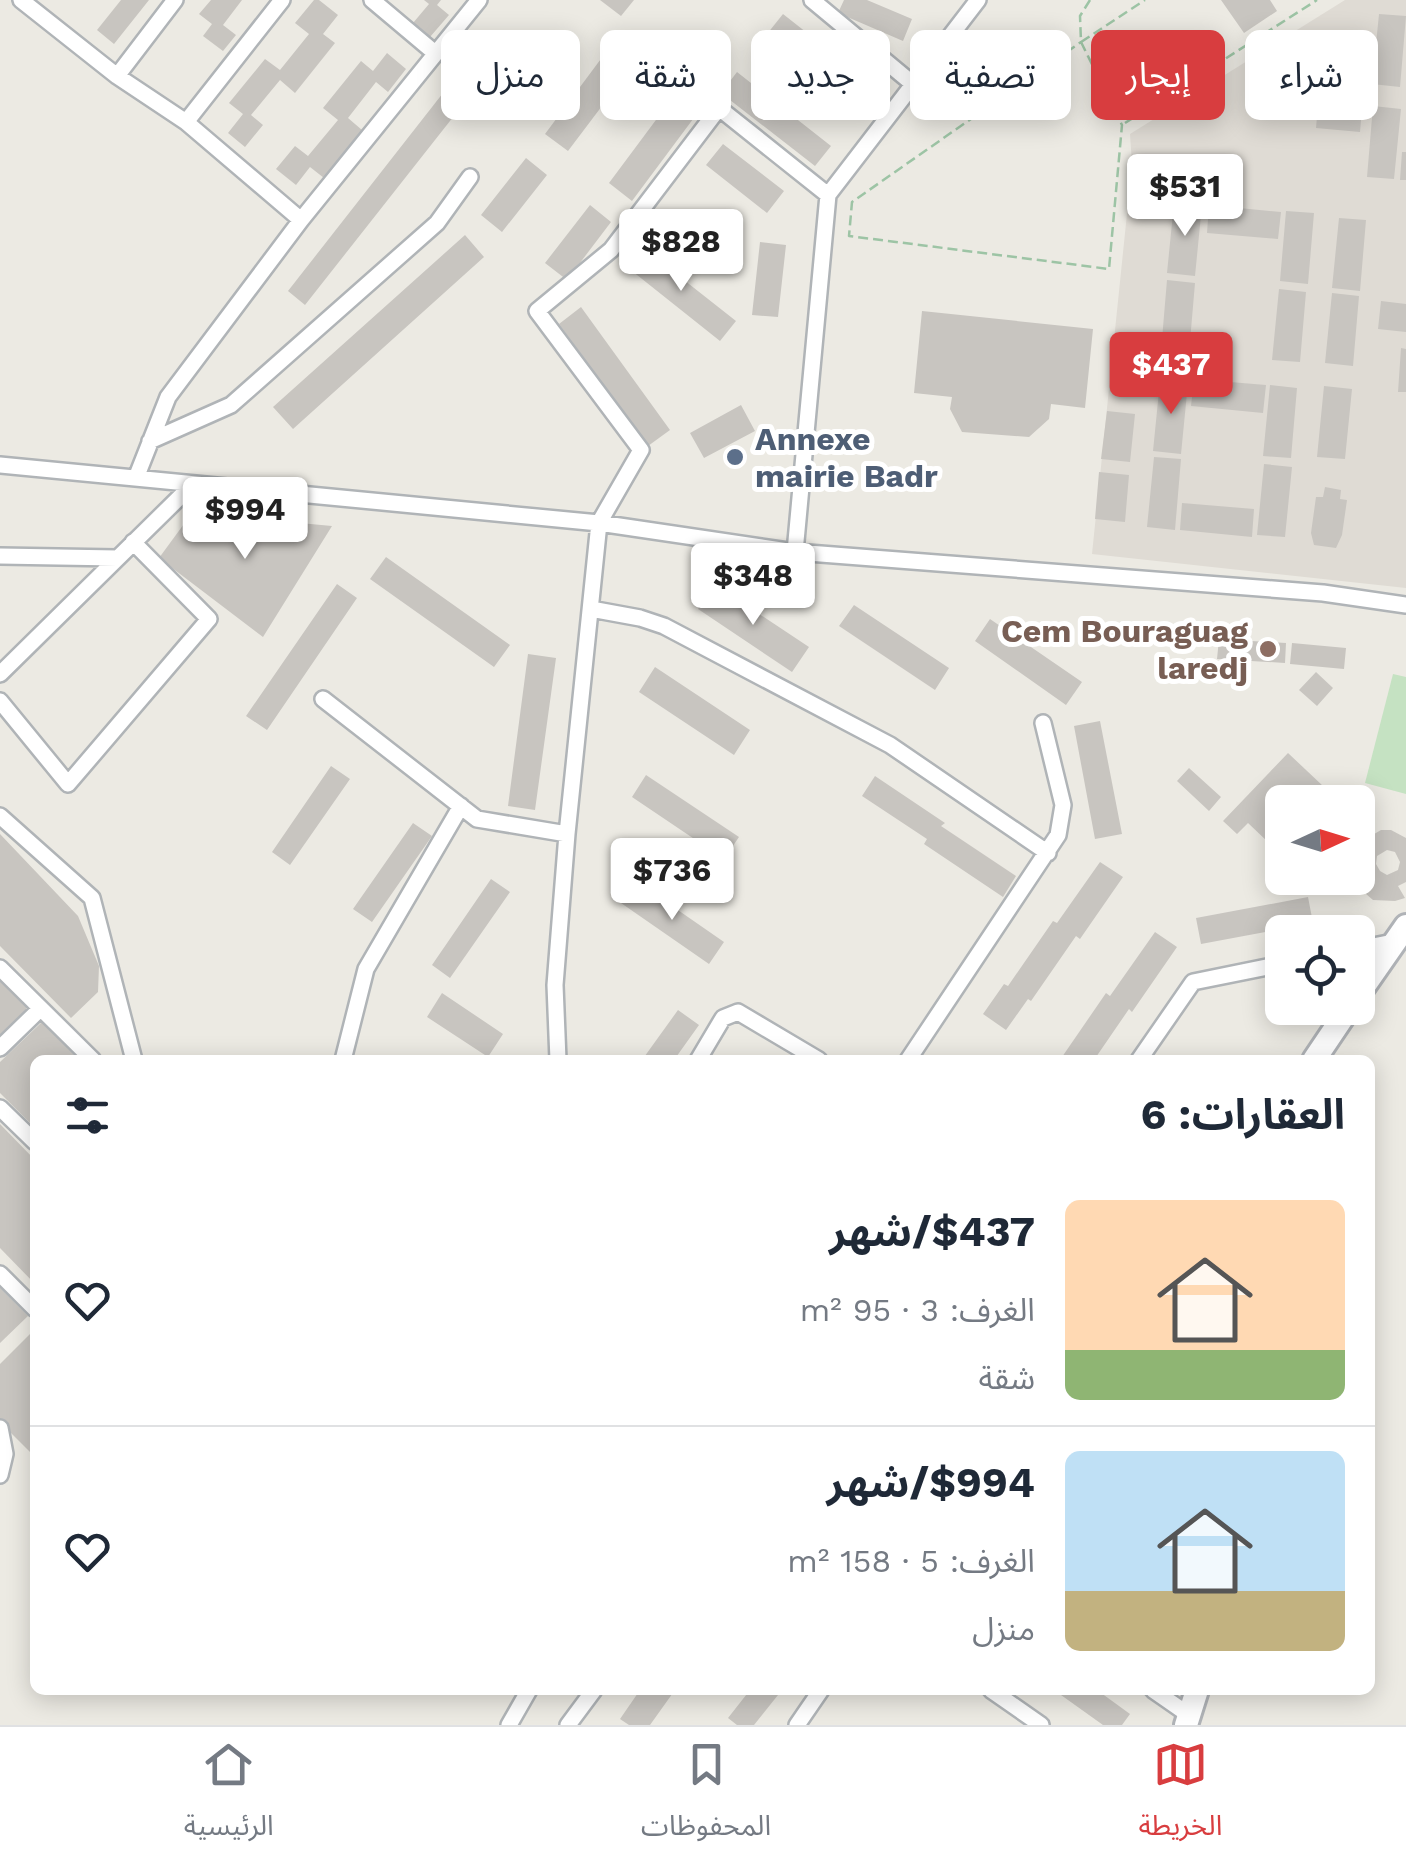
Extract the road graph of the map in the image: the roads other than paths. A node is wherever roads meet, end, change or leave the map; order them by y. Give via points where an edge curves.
1 (21, 0) edge
2 (175, 0) edge
3 (282, 0) edge
4 (372, 0) edge
5 (478, 0) edge
6 (812, 0) edge
7 (978, 0) edge
8 (955, 30) edge
9 (435, 53) junction
10 (117, 76) junction
11 (910, 82) edge
12 (910, 88) edge
13 (186, 122) junction
14 (470, 177) dead end
15 (828, 195) junction
16 (302, 220) junction
17 (150, 441) junction
18 (0, 465) edge
19 (136, 478) junction
20 (193, 484) junction
21 (599, 523) junction
22 (133, 542) junction
23 (796, 552) junction
24 (0, 556) edge
25 (117, 558) junction
26 (1406, 605) edge
27 (590, 609) junction
28 (0, 674) edge
29 (324, 699) dead end
30 (0, 701) edge
31 (1043, 723) dead end
32 (461, 806) junction
33 (0, 816) edge
34 (567, 834) junction
35 (1048, 853) junction
36 (1399, 934) edge
37 (1375, 943) edge
38 (1265, 967) edge
39 (0, 968) edge
40 (1375, 970) edge
41 (39, 1010) junction
42 (1338, 1025) edge
43 (0, 1048) edge
44 (88, 1055) edge
45 (133, 1055) edge
46 (344, 1055) edge
47 (558, 1055) edge
48 (701, 1055) edge
49 (811, 1055) edge
50 (911, 1055) edge
51 (1142, 1055) edge
52 (1317, 1055) edge
53 (0, 1108) edge
54 (30, 1137) edge
55 (0, 1274) edge
56 (30, 1303) edge
57 (0, 1428) edge
58 (0, 1475) edge
59 (526, 1695) edge
60 (590, 1695) edge
61 (818, 1695) edge
62 (998, 1695) edge
63 (1159, 1695) edge
64 (1196, 1695) edge
65 (1188, 1720) edge
66 (510, 1725) edge
67 (568, 1725) edge
68 (798, 1725) edge
69 (1041, 1725) edge

1 - 10 street
2 - 10 street
3 - 13 street
4 - 9 street
5 - 9 street
6 - 11 street
7 - 8 street
9 - 16 street
10 - 13 street
12 - 15 street
13 - 16 street
14 - 17 street via 437,223 231,405
15 - 21 street via 719,108 611,250 537,311 641,450
15 - 23 street
16 - 17 street via 168,396
17 - 19 street
18 - 19 street
19 - 20 street
20 - 21 street
20 - 22 street
21 - 23 street
21 - 27 street
22 - 25 street
22 - 30 street via 209,620 68,784
23 - 26 street
24 - 25 street
25 - 28 street
27 - 34 street
27 - 35 street via 664,626 854,724
29 - 32 street
31 - 35 street via 1064,815
32 - 34 street via 478,819
32 - 46 street via 366,969
33 - 45 street via 92,898
34 - 47 street
35 - 50 street
36 - 37 street
36 - 40 main road
38 - 51 street via 1193,982
39 - 41 street
41 - 43 street
41 - 44 street
42 - 52 main road
48 - 49 street via 723,1018 738,1012
53 - 54 street
55 - 56 street
57 - 58 street
59 - 66 street
60 - 67 street
61 - 68 street
62 - 69 street
63 - 65 street
64 - 65 main road

